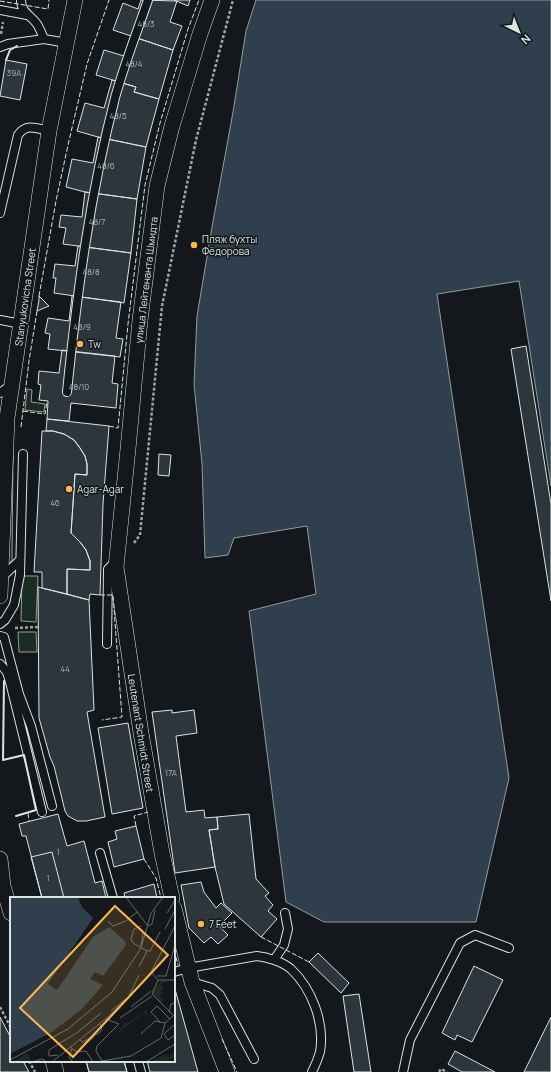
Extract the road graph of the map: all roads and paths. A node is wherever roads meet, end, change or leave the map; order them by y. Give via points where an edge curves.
1 (21, 0) edge
2 (75, 0) edge
3 (148, 0) edge
4 (212, 0) edge
5 (233, 0) edge
6 (3, 11) edge
7 (27, 15) junction
8 (0, 38) edge
9 (44, 40) junction
10 (67, 43) junction
11 (0, 47) edge
12 (49, 131) junction
13 (0, 213) edge
14 (0, 320) edge
15 (21, 324) junction
16 (4, 388) edge
17 (67, 392) dead end
18 (3, 442) edge
19 (23, 454) dead end
20 (131, 547) dead end
21 (20, 560) junction
22 (116, 560) junction
23 (1, 578) junction
24 (0, 596) edge
25 (0, 624) edge
26 (24, 628) dead end
27 (38, 628) dead end
28 (0, 636) edge
29 (107, 644) dead end
30 (0, 664) edge
31 (52, 806) dead end
32 (42, 812) dead end
33 (100, 853) dead end
34 (0, 859) edge
35 (2, 886) edge
36 (113, 897) edge
37 (172, 897) edge
38 (10, 910) edge
39 (285, 913) dead end
40 (175, 914) edge
41 (508, 948) dead end
42 (274, 960) junction
43 (185, 974) edge
44 (0, 1007) edge
45 (10, 1026) edge
46 (254, 1059) dead end
47 (29, 1062) edge
48 (53, 1062) edge
49 (138, 1062) edge
50 (34, 1072) edge
51 (56, 1072) edge
52 (141, 1072) edge
53 (227, 1072) edge
54 (312, 1072) edge
55 (403, 1072) edge
56 (440, 1072) edge
57 (446, 1072) edge

1 - 7 lane
2 - 10 street, Stanyukovicha Street
3 - 17 lane via 115,97 98,168 87,232
4 - 22 street, улица Лейтенанта Шмидта via 172,126 157,186 140,320
5 - 20 path via 196,140 162,306 140,535
6 - 7 lane
6 - 8 path
7 - 9 lane via 37,24
9 - 10 lane
9 - 11 lane
10 - 12 street, Stanyukovicha Street
12 - 13 lane via 30,127 18,135
12 - 15 street, Stanyukovicha Street
14 - 15 lane
15 - 16 street, Stanyukovicha Street
16 - 18 street, Stanyukovicha Street via 7,418
18 - 23 street, Stanyukovicha Street
19 - 21 lane
21 - 23 lane
21 - 25 lane via 14,605
22 - 29 lane via 108,569
22 - 37 street, улица Лейтенанта Шмидта via 141,733
23 - 24 street, Stanyukovicha Street
26 - 27 path
28 - 31 lane via 4,637
30 - 32 lane via 7,672 10,682
33 - 36 lane
34 - 35 street
35 - 38 street
39 - 42 lane via 288,929 284,945
40 - 43 street
41 - 55 lane via 475,935 460,943 410,1040
42 - 43 lane via 257,956
42 - 54 lane via 290,969 310,994 315,1007 321,1037 320,1052
43 - 46 lane via 220,995
43 - 53 street
44 - 45 path
47 - 50 path
48 - 51 street
49 - 52 lane
56 - 57 path via 441,1069

